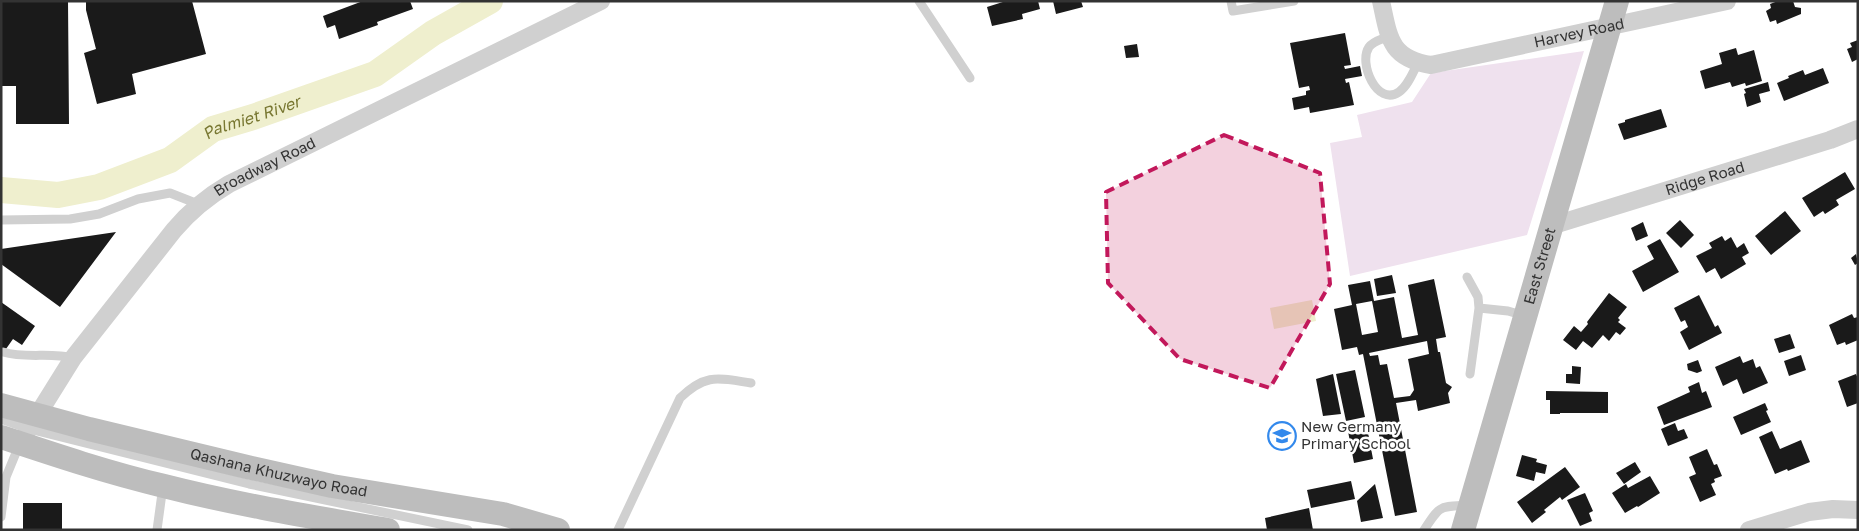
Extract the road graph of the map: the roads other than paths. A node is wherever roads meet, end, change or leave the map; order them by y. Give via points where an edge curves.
1 (601, 1) edge
2 (919, 1) edge
3 (1231, 1) edge
4 (1294, 1) edge
5 (1381, 1) edge
6 (1617, 1) edge
7 (1728, 1) edge
8 (1609, 27) junction
9 (1389, 36) junction
10 (1425, 64) junction
11 (970, 78) dead end
12 (1858, 129) edge
13 (198, 204) junction
14 (1, 220) edge
15 (1551, 226) junction
16 (1467, 277) dead end
17 (1479, 308) junction
18 (1525, 316) junction
19 (3, 352) dead end
20 (74, 358) junction
21 (1470, 374) dead end
22 (751, 383) dead end
23 (1, 405) edge
24 (1, 419) edge
25 (22, 431) edge
26 (163, 486) junction
27 (2, 498) edge
28 (1471, 505) junction
29 (1858, 510) edge
30 (1, 517) edge
31 (324, 524) edge
32 (157, 530) edge
33 (388, 530) edge
34 (468, 530) edge
35 (558, 530) edge
36 (618, 530) edge
37 (1424, 530) edge
38 (1463, 530) edge
39 (1748, 530) edge

1 - 13 street, Broadway Road via 229,184
2 - 11 lane
3 - 4 lane via 1233,11
5 - 9 street
6 - 8 main road, East Street
7 - 8 street, Harvey Road
8 - 10 street, Harvey Road
8 - 15 main road, East Street
9 - 10 street via 1396,50
9 - 10 lane via 1367,49 1368,74 1378,90 1389,95 1399,92
12 - 15 street, Ridge Road
13 - 14 lane via 170,193 70,219
13 - 20 street, Broadway Road
15 - 18 main road, East Street
16 - 17 lane via 1478,297
17 - 18 lane
17 - 21 lane
18 - 28 main road, East Street
19 - 20 lane via 16,356
20 - 25 street, Broadway Road
22 - 36 lane via 721,378 706,380 680,398
23 - 25 main road, Qashana Khuzwayo Road
24 - 25 lane
25 - 26 main road, Qashana Khuzwayo Road
25 - 27 lane
25 - 34 lane via 249,484
25 - 35 main road, Qashana Khuzwayo Road via 89,429 332,486 494,512
26 - 31 main road, Qashana Khuzwayo Road
26 - 32 lane
27 - 30 lane
28 - 37 lane via 1442,507
28 - 38 main road, East Street
29 - 39 street via 1809,512
31 - 33 main road, Qashana Khuzwayo Road

